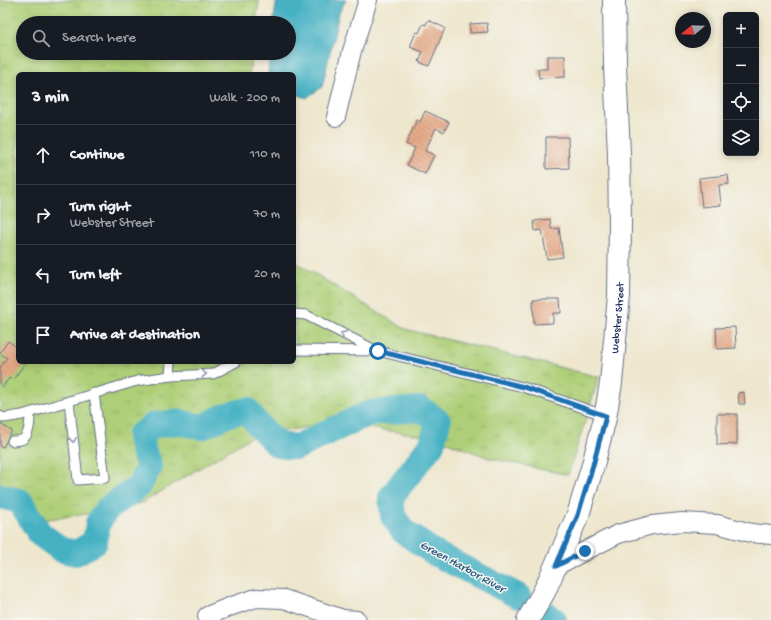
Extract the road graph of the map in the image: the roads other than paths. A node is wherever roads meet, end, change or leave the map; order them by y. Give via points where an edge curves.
1 (368, 0) edge
2 (614, 0) edge
3 (336, 117) dead end
4 (296, 314) edge
5 (296, 350) edge
6 (378, 351) junction
7 (171, 364) edge
8 (232, 364) edge
9 (170, 376) junction
10 (94, 393) junction
11 (69, 401) junction
12 (30, 413) junction
13 (0, 416) edge
14 (606, 416) junction
15 (12, 441) dead end
16 (771, 535) edge
17 (556, 566) junction
18 (207, 616) dead end
19 (357, 620) edge
20 (528, 620) edge

1 - 3 street via 352,50
2 - 14 street, Webster Street via 619,154 619,296
6 -> 4 lane via 306,315
5 - 6 lane
6 - 14 lane via 524,387
7 - 9 lane
9 -> 8 lane via 212,374
9 - 10 lane via 137,381
10 - 11 lane
11 -> 10 lane via 78,480 105,478
11 - 12 lane
12 - 13 lane via 4,418
12 - 15 lane via 30,424 23,439
14 - 17 street, Webster Street via 578,515
16 - 17 street via 751,534 717,524 682,522 652,525 618,534
17 - 20 street, Webster Street
18 - 19 street via 256,598 284,599 343,619

